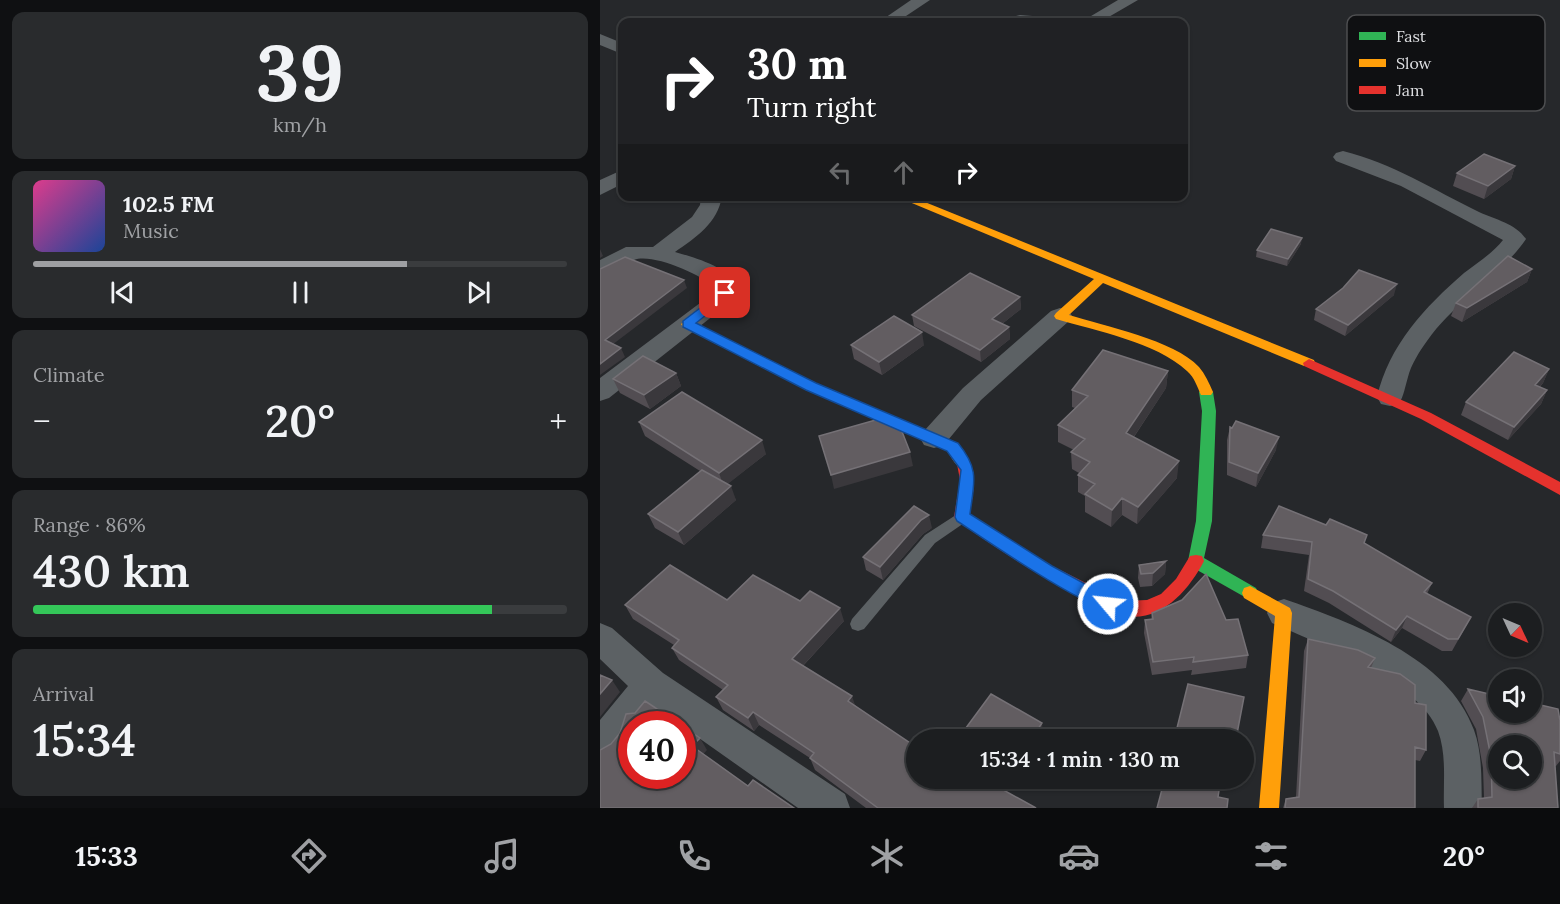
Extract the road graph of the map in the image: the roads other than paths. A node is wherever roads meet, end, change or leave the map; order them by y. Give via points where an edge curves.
1 (922, 0) edge
2 (1130, 0) edge
3 (893, 18) edge
4 (1096, 18) edge
5 (600, 39) edge
6 (618, 47) edge
7 (1343, 157) dead end
8 (618, 179) edge
9 (600, 189) edge
10 (712, 201) edge
11 (913, 201) edge
12 (658, 254) junction
13 (600, 270) edge
14 (1103, 277) junction
15 (1060, 316) junction
16 (687, 324) junction
17 (600, 392) edge
18 (1390, 398) junction
19 (934, 438) junction
20 (1560, 489) edge
21 (962, 517) junction
22 (1196, 561) junction
23 (1284, 613) junction
24 (858, 624) dead end
25 (600, 638) edge
26 (651, 684) junction
27 (600, 748) edge
28 (831, 808) edge
29 (1269, 808) edge
30 (1463, 808) edge

1 - 3 street
2 - 4 street
5 - 6 street
7 - 18 street via 1408,182 1507,231 1515,239 1443,305 1416,338
8 - 9 street
10 - 12 street via 695,226
11 - 14 street
12 - 13 street via 632,253
12 - 16 street via 716,276 726,285 725,293
14 - 15 street
14 - 18 street
15 - 19 street via 972,394
15 - 22 street via 1169,352 1191,367 1202,381 1209,411 1204,521
16 - 17 street
16 - 19 street via 811,387
18 - 20 street
19 - 21 street via 952,447 965,462 968,478
21 - 22 street via 1046,571 1120,608 1163,603 1180,589
21 - 24 lane via 930,539
22 - 23 street
23 - 29 street
23 - 30 street via 1379,656 1439,699 1457,730
25 - 26 street
26 - 27 street
26 - 28 street

